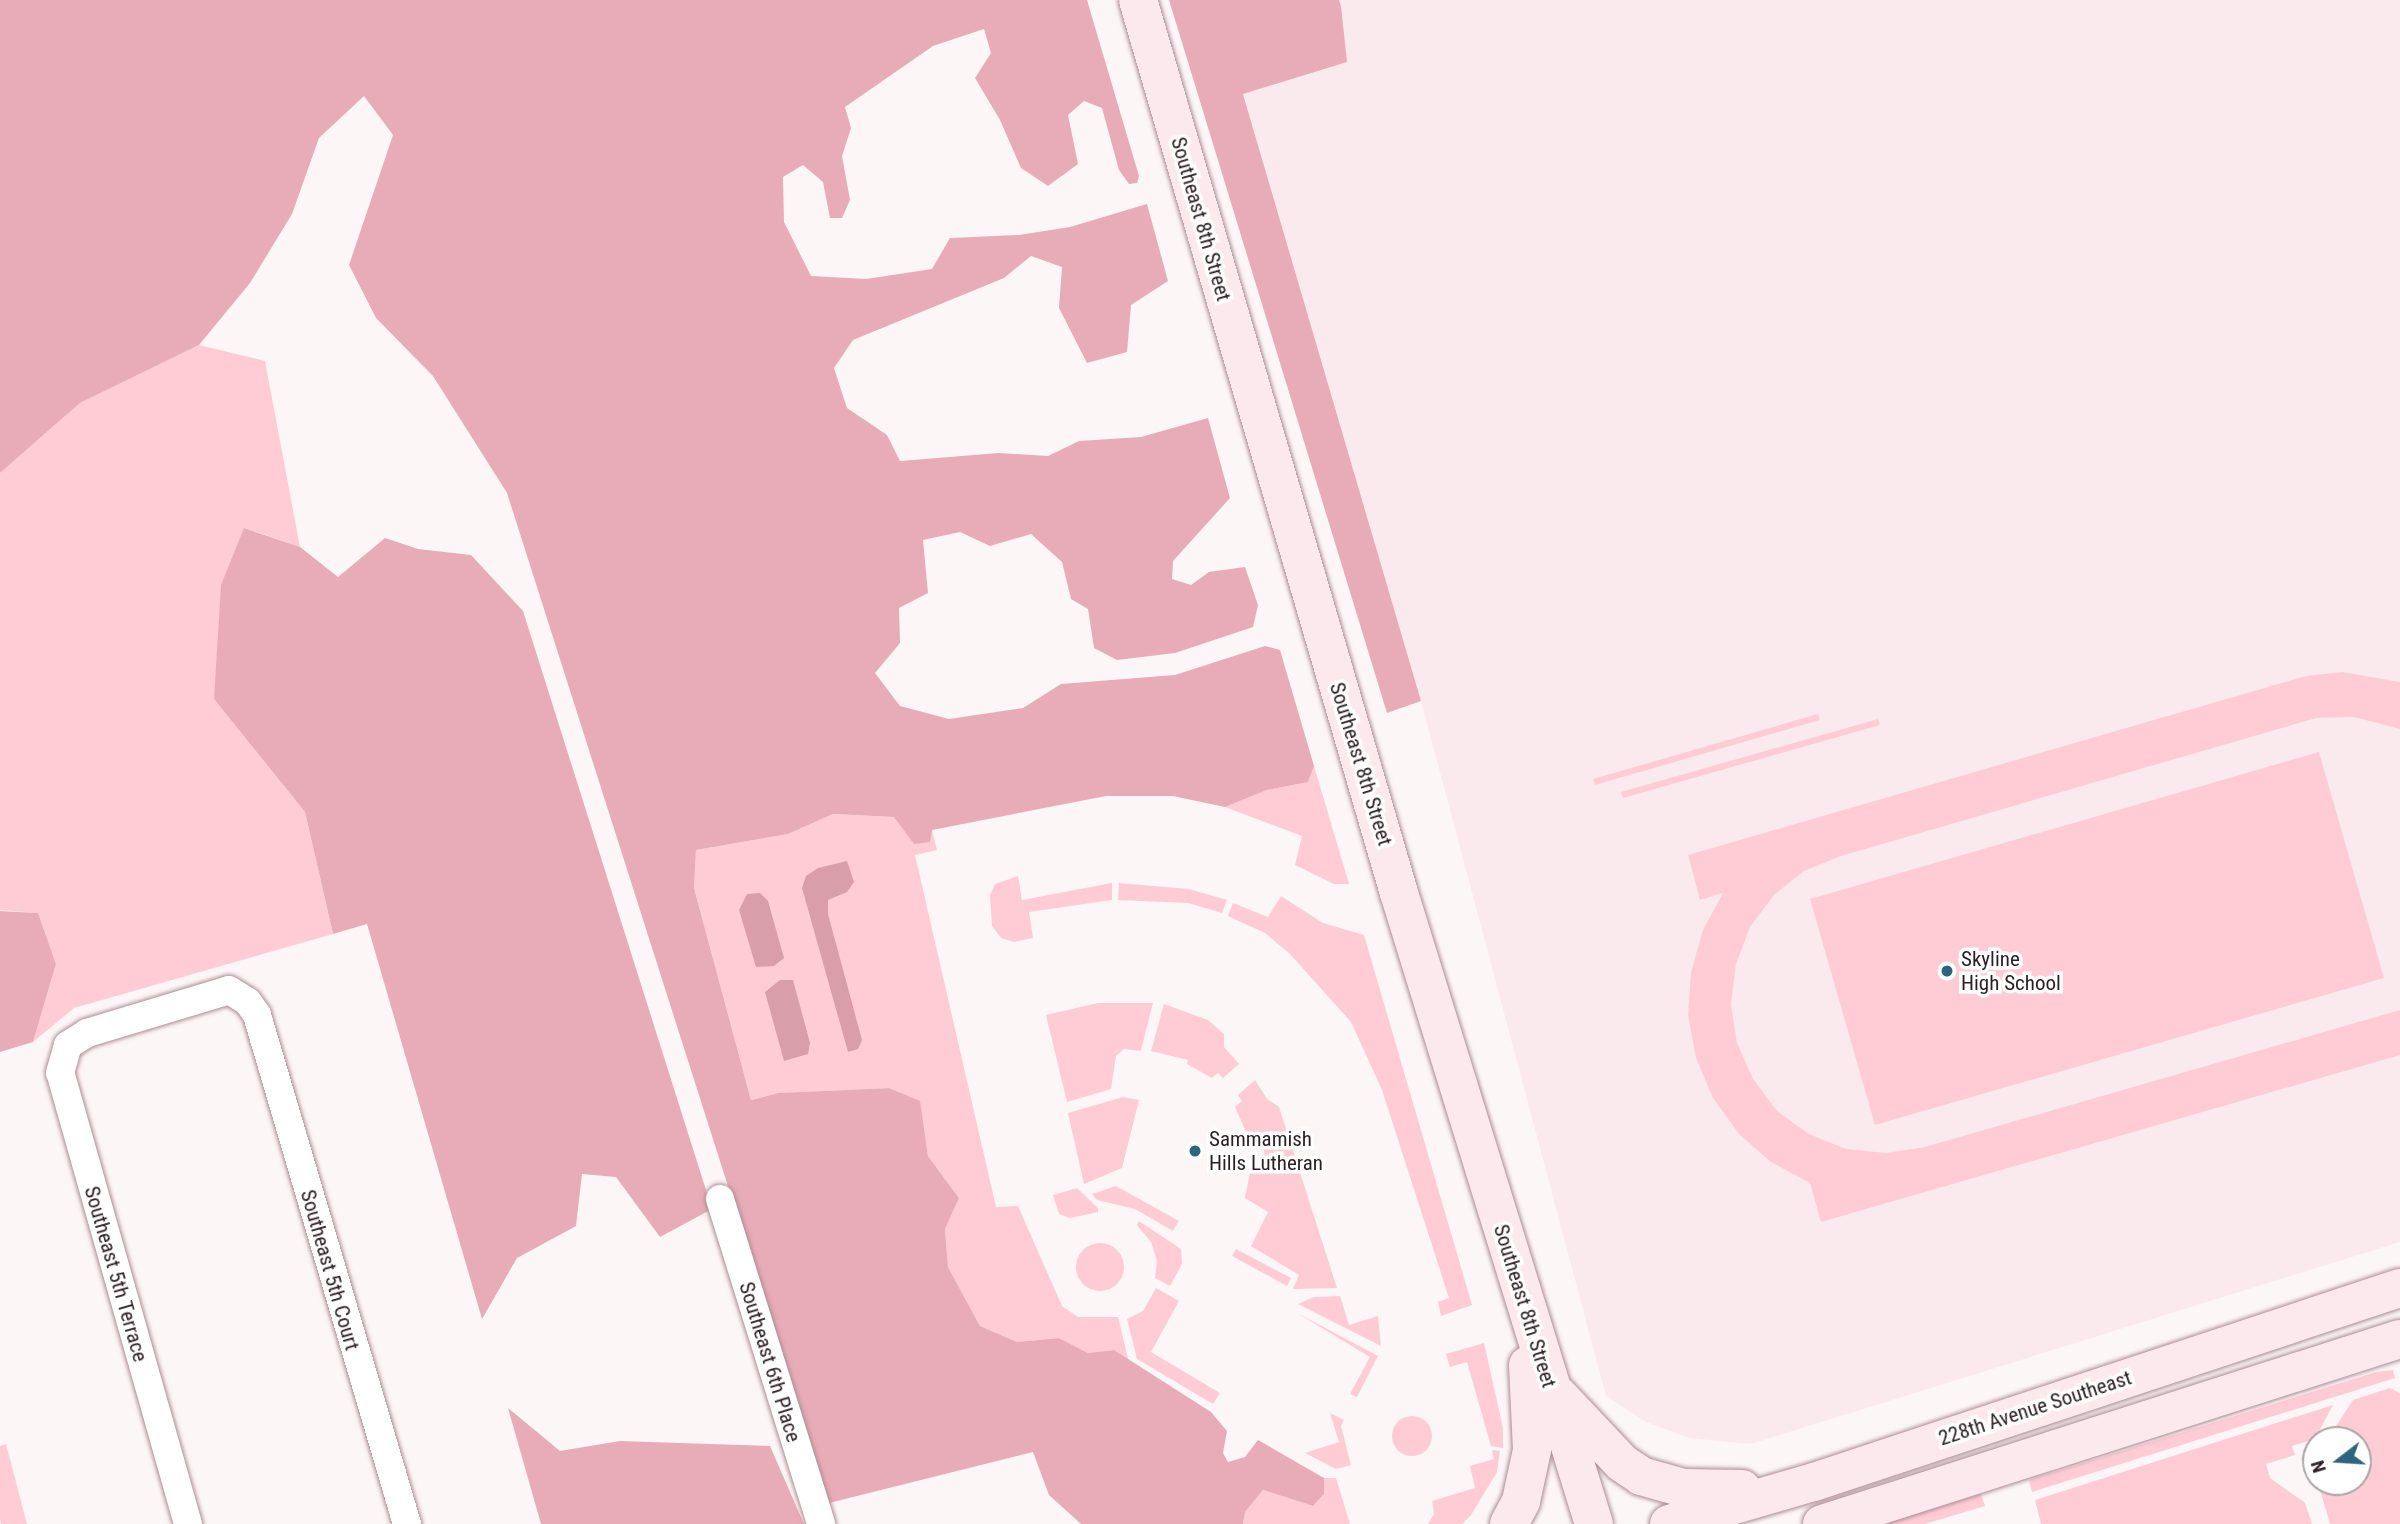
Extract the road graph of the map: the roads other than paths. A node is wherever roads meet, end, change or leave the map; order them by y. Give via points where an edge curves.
1 (1138, 0) edge
2 (87, 1033) joint
3 (720, 1199) dead end
4 (2400, 1288) edge
5 (1524, 1304) junction
6 (2400, 1339) edge
7 (1550, 1385) junction
8 (1814, 1482) junction
9 (188, 1524) edge
10 (407, 1524) edge
11 (821, 1524) edge
12 (1509, 1524) edge
13 (1594, 1524) edge
14 (1669, 1524) edge
15 (1822, 1524) edge

1 - 5 main road, Southeast 8th Street via 1321,631
2 - 9 street, Southeast 5th Terrace via 68,1045 60,1073 62,1091
2 - 10 street, Southeast 5th Court via 229,990 248,1002 257,1015
3 - 11 street, Southeast 6th Place
4 - 8 main road, 228th Avenue Southeast
5 - 7 main road, Southeast 8th Street
5 - 12 main road via 1532,1450 1521,1501
6 - 15 main road
7 - 8 main road via 1622,1463 1655,1482 1714,1492
7 - 13 main road, Southeast 8th Street
8 - 14 main road, 228th Avenue Southeast

